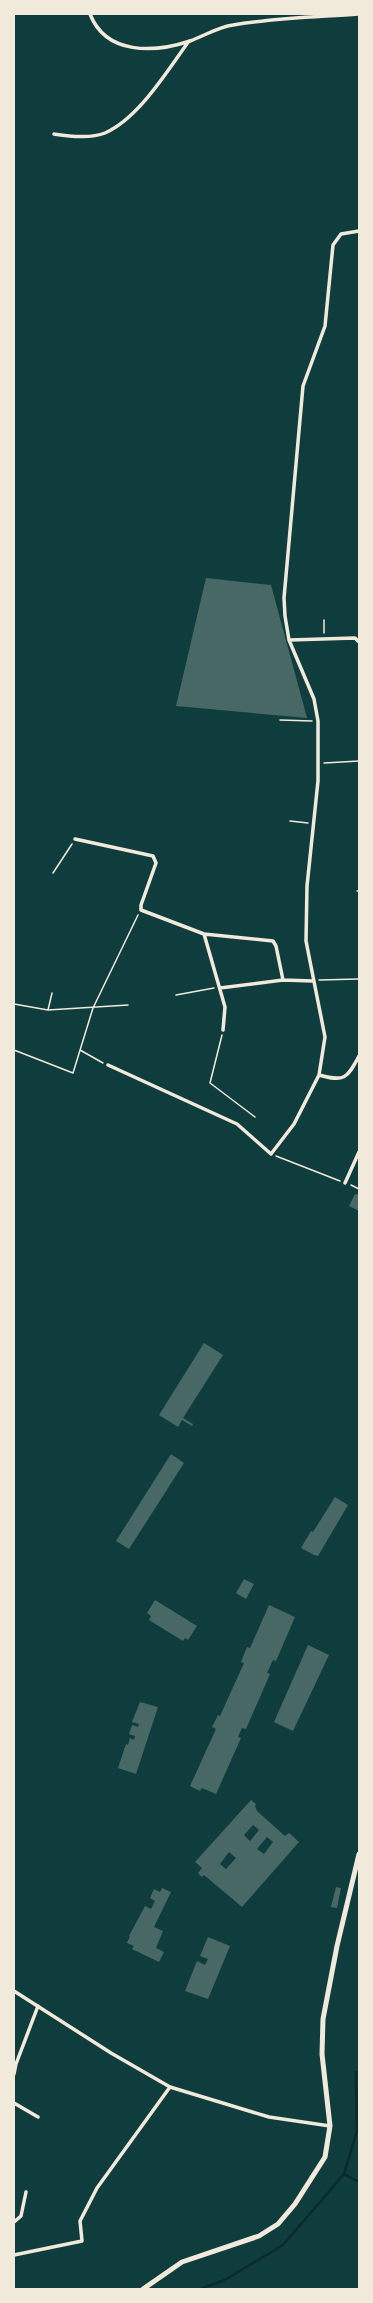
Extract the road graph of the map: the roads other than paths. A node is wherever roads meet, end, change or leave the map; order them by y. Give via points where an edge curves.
1 (90, 14) edge
2 (358, 14) edge
3 (189, 41) junction
4 (54, 134) dead end
5 (359, 231) edge
6 (290, 640) junction
7 (358, 640) edge
8 (75, 839) road end
9 (204, 934) junction
10 (283, 980) junction
11 (313, 981) junction
12 (220, 988) junction
13 (223, 1030) road end
14 (359, 1056) edge
15 (108, 1066) road end
16 (319, 1075) junction
17 (359, 1152) edge
18 (345, 1183) road end
19 (359, 1854) edge
20 (14, 1991) edge
21 (38, 2006) junction
22 (14, 2074) edge
23 (170, 2086) junction
24 (14, 2103) edge
25 (38, 2117) dead end
26 (330, 2126) junction
27 (26, 2192) dead end
28 (14, 2222) edge
29 (14, 2255) edge
30 (143, 2289) edge

1 - 3 street via 107,38 126,47 162,47
2 - 3 street via 230,25
3 - 4 street via 128,120 105,133 70,136
5 - 6 street via 341,234 333,244 325,326 303,386 284,598
6 - 7 street
6 - 11 street via 314,699 318,721 318,763 307,886 306,940
8 - 9 street via 151,855 156,863 141,909
9 - 10 street via 273,941
9 - 12 street
10 - 11 street
10 - 12 street
11 - 16 street via 325,1037
12 - 13 street via 225,1007
14 - 16 street via 343,1079 336,1080
15 - 16 street via 237,1124 271,1154 294,1124
17 - 18 street
19 - 26 main road via 323,2019 322,2054
20 - 21 street
21 - 22 street
21 - 23 street via 111,2054
23 - 26 street via 269,2117
23 - 29 street via 97,2188 80,2221 82,2241
24 - 25 street
26 - 30 main road via 325,2157 318,2171 278,2224 258,2236 182,2262
27 - 28 street via 21,2216

